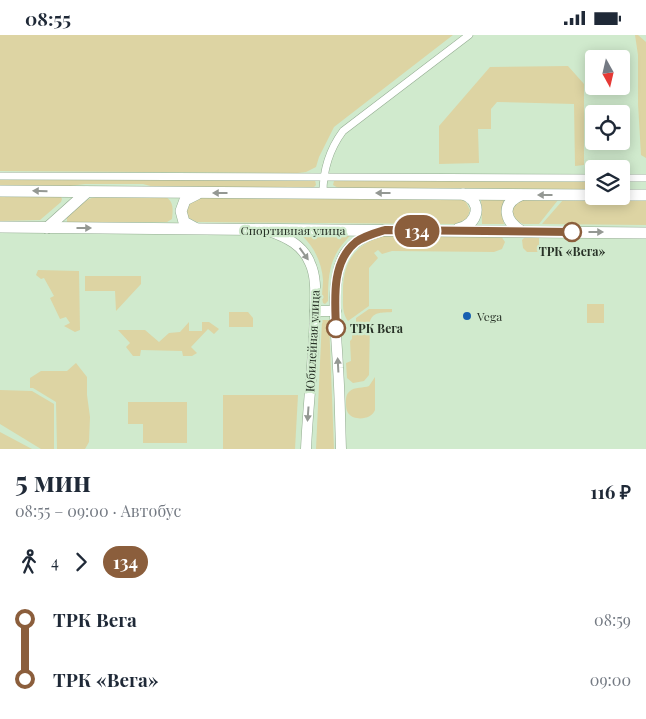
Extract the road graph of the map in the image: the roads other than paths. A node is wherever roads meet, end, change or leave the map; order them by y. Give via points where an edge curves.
1 (469, 35) edge
2 (0, 176) edge
3 (323, 178) junction
4 (585, 178) edge
5 (630, 178) edge
6 (646, 178) edge
7 (0, 191) edge
8 (87, 192) junction
9 (198, 193) junction
10 (322, 193) junction
11 (460, 193) junction
12 (521, 195) junction
13 (585, 195) edge
14 (630, 195) edge
15 (646, 195) edge
16 (0, 227) edge
17 (47, 228) junction
18 (197, 229) junction
19 (264, 229) junction
20 (385, 230) junction
21 (452, 231) junction
22 (521, 231) junction
23 (646, 233) edge
24 (315, 311) junction
25 (336, 311) junction
26 (306, 449) edge
27 (341, 449) edge

1 - 3 street via 343,131 329,156
2 - 3 street
3 - 4 street
3 - 10 street
5 - 6 street
8 -> 7 main road
8 - 9 main road
8 - 17 main road
10 -> 9 main road
9 - 18 main road via 185,200 181,211 184,222
11 -> 10 main road
11 - 12 main road
11 - 21 main road via 475,204 476,215 471,224
13 -> 12 main road
12 - 22 main road via 510,201 507,213 511,224
14 - 15 main road
16 - 17 main road, Спортивная улица
17 -> 18 main road, Спортивная улица
18 - 19 main road, Спортивная улица
19 - 20 main road, Спортивная улица
19 -> 24 main road, Юбилейная улица via 293,242 307,256 315,281
20 - 21 main road, Спортивная улица
20 - 25 main road, Юбилейная улица via 357,241 343,257 337,281
21 - 22 main road, Спортивная улица
22 -> 23 main road, Спортивная улица
24 - 25 main road
24 -> 26 main road, Юбилейная улица
27 -> 25 main road, Юбилейная улица

